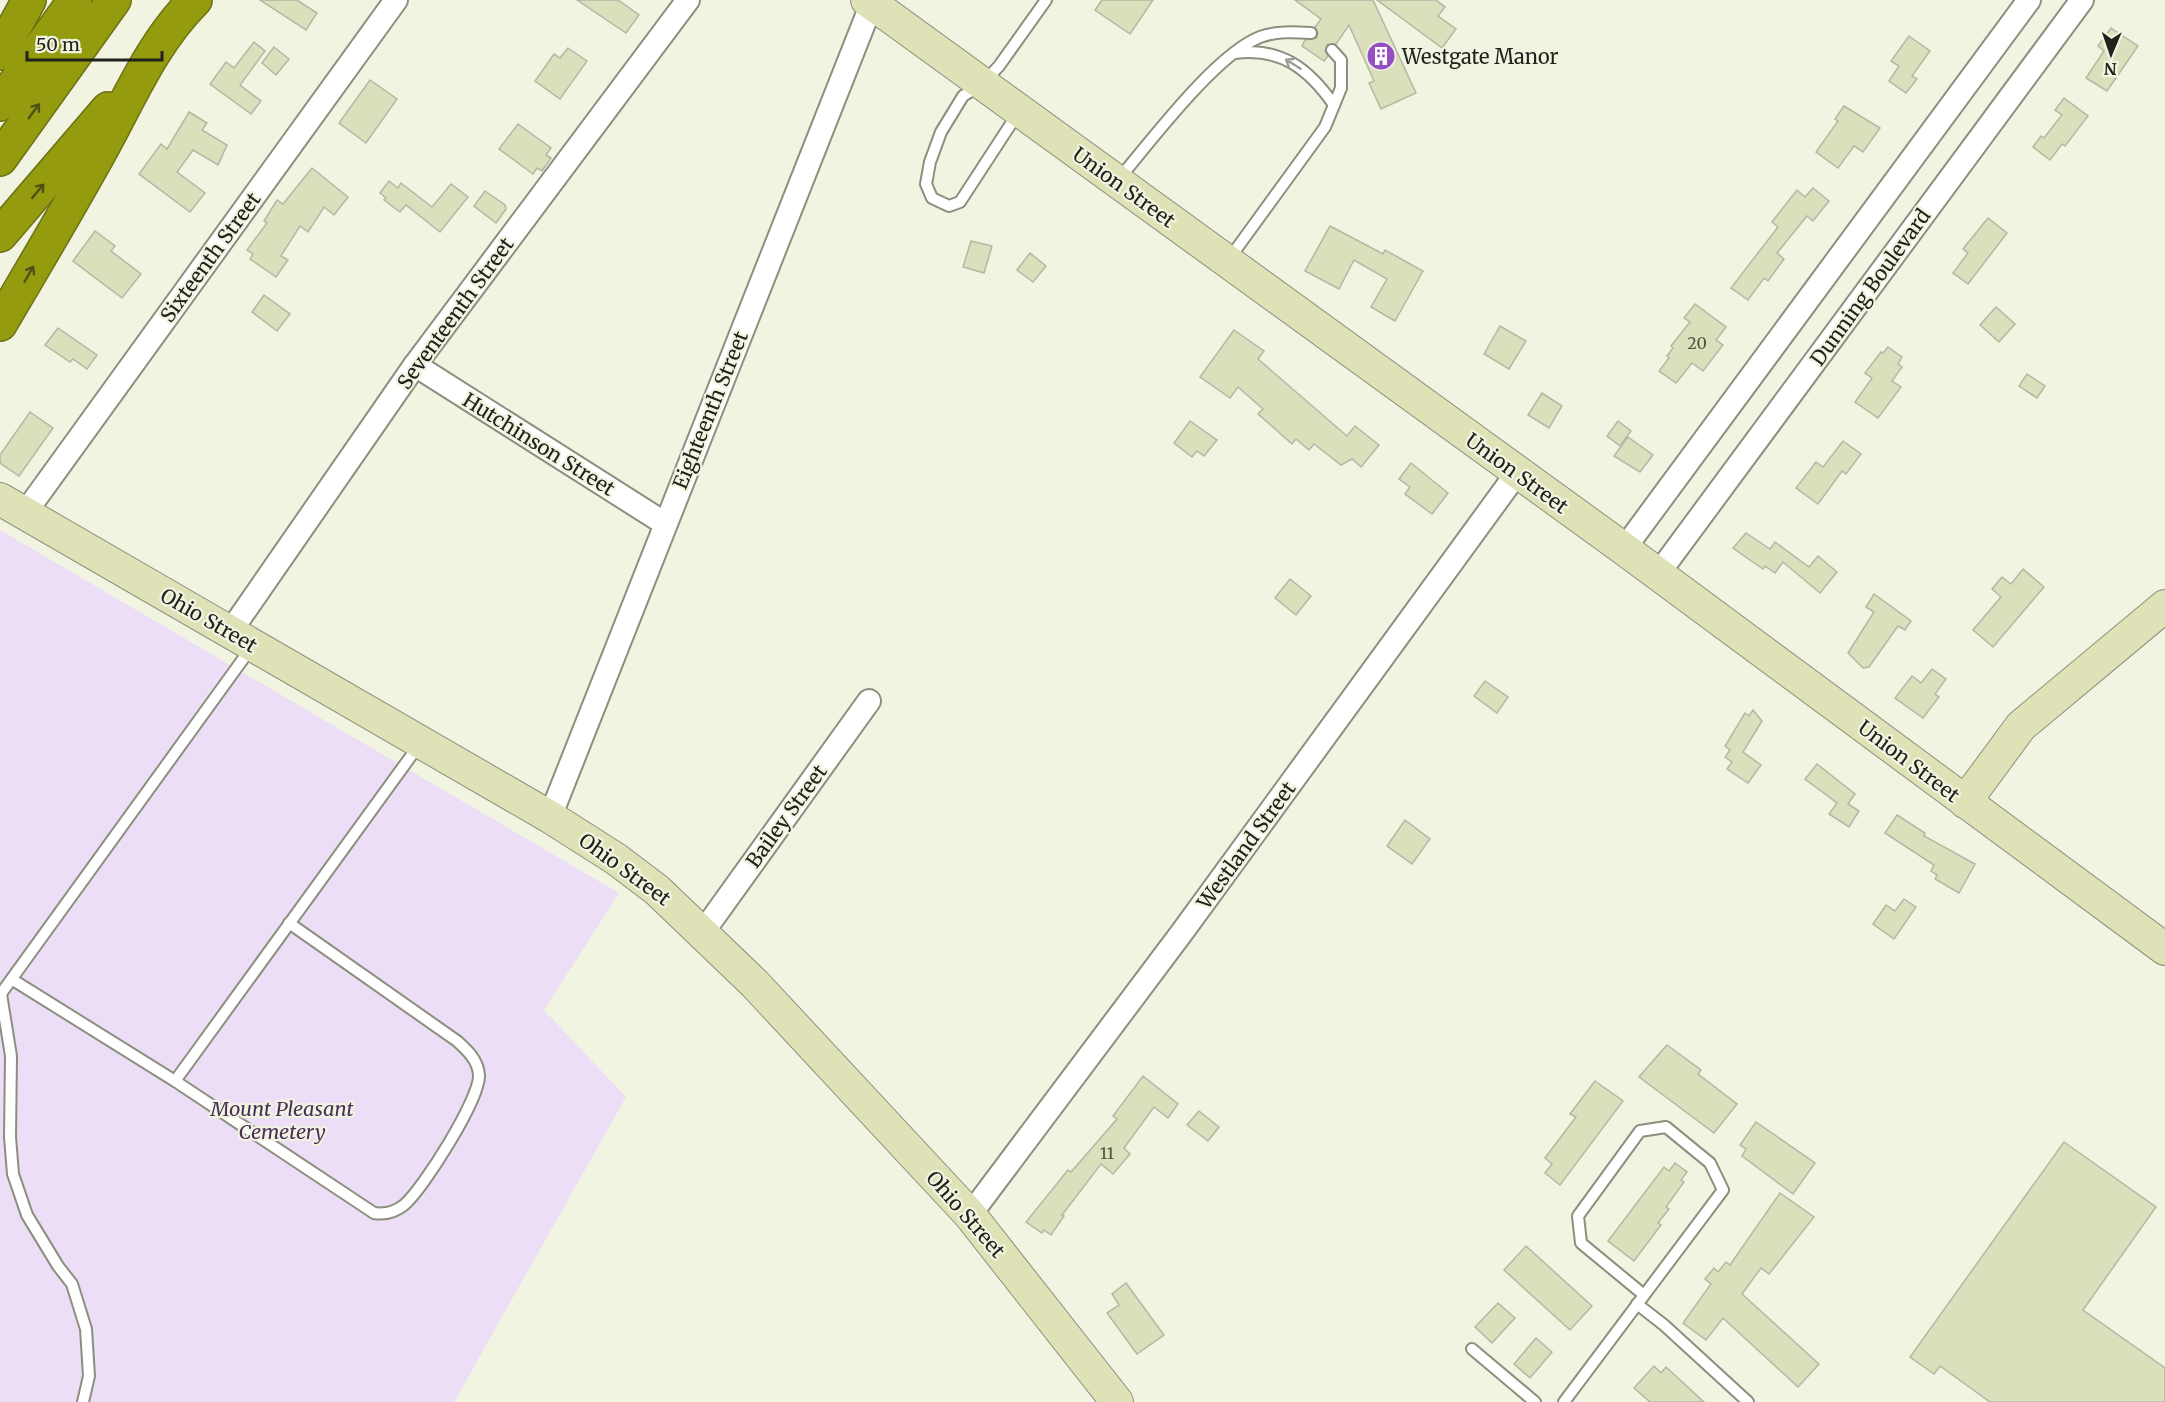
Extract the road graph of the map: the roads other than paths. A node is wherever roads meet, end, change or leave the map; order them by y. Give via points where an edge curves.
1 (29, 0) edge
2 (75, 0) edge
3 (114, 0) edge
4 (396, 0) edge
5 (688, 0) edge
6 (1046, 0) edge
7 (2029, 0) edge
8 (2082, 0) edge
9 (869, 2) edge
10 (186, 6) edge
11 (1311, 33) dead end
12 (1332, 50) dead end
13 (0, 53) edge
14 (1231, 54) junction
15 (136, 80) junction
16 (982, 84) junction
17 (0, 104) edge
18 (1334, 105) junction
19 (1019, 111) junction
20 (0, 159) edge
21 (1117, 182) junction
22 (0, 236) edge
23 (1227, 262) junction
24 (0, 324) edge
25 (415, 365) junction
26 (1517, 473) junction
27 (12, 506) edge
28 (664, 523) junction
29 (1624, 549) junction
30 (1658, 574) junction
31 (2165, 606) edge
32 (241, 639) junction
33 (869, 701) dead end
34 (421, 743) junction
35 (1965, 802) junction
36 (550, 817) junction
37 (289, 923) junction
38 (703, 932) junction
39 (2165, 949) edge
40 (13, 980) junction
41 (0, 994) edge
42 (175, 1081) junction
43 (970, 1215) junction
44 (1640, 1300) junction
45 (1472, 1348) dead end
46 (83, 1402) edge
47 (1117, 1402) edge
48 (1535, 1402) edge
49 (1564, 1402) edge
50 (1748, 1402) edge

1 - 13 highway
2 - 17 highway
20 -> 3 highway
4 - 27 street, Sixteenth Street
5 - 25 street, Seventeenth Street
6 - 16 lane
7 - 29 street
8 - 30 street, Dunning Boulevard
9 - 16 main road, Union Street
9 - 28 street, Eighteenth Street
10 - 15 highway
11 - 14 lane via 1259,37
12 - 18 lane via 1341,60 1341,88
18 -> 14 lane via 1319,83 1291,61 1257,50
14 - 21 lane via 1184,102
22 -> 15 highway via 91,127
24 -> 15 highway via 94,162
16 - 19 main road, Union Street
16 - 19 lane via 963,96 941,132 926,184 932,198 949,207 960,202
18 - 23 lane via 1325,127
19 - 21 main road, Union Street
21 - 23 main road, Union Street
23 - 26 main road, Union Street
25 - 28 street, Hutchinson Street
25 - 32 street, Seventeenth Street
26 - 29 main road, Union Street
26 - 43 street, Westland Street via 1184,931
27 - 32 main road, Ohio Street
28 - 36 street, Eighteenth Street
29 - 30 main road, Union Street
30 - 35 main road, Union Street
31 - 35 main road via 2021,726
32 - 34 main road, Ohio Street
32 - 40 lane
33 - 38 street, Bailey Street
34 - 36 main road, Ohio Street
34 - 37 lane
35 - 39 main road, Union Street
36 - 38 main road, Ohio Street via 638,875
37 - 42 lane
37 - 42 lane via 457,1041 474,1060 479,1078 476,1091 423,1182 397,1210 382,1215 374,1213
38 - 43 main road, Ohio Street via 787,1016
40 - 41 lane
40 - 42 lane
41 - 46 lane via 11,1056 13,1174 27,1215 72,1284 87,1329 89,1376
43 - 47 main road, Ohio Street
44 - 44 lane via 1723,1190 1710,1163 1666,1128 1640,1131 1578,1216 1581,1243
44 - 49 lane
44 - 50 lane
45 - 48 lane

